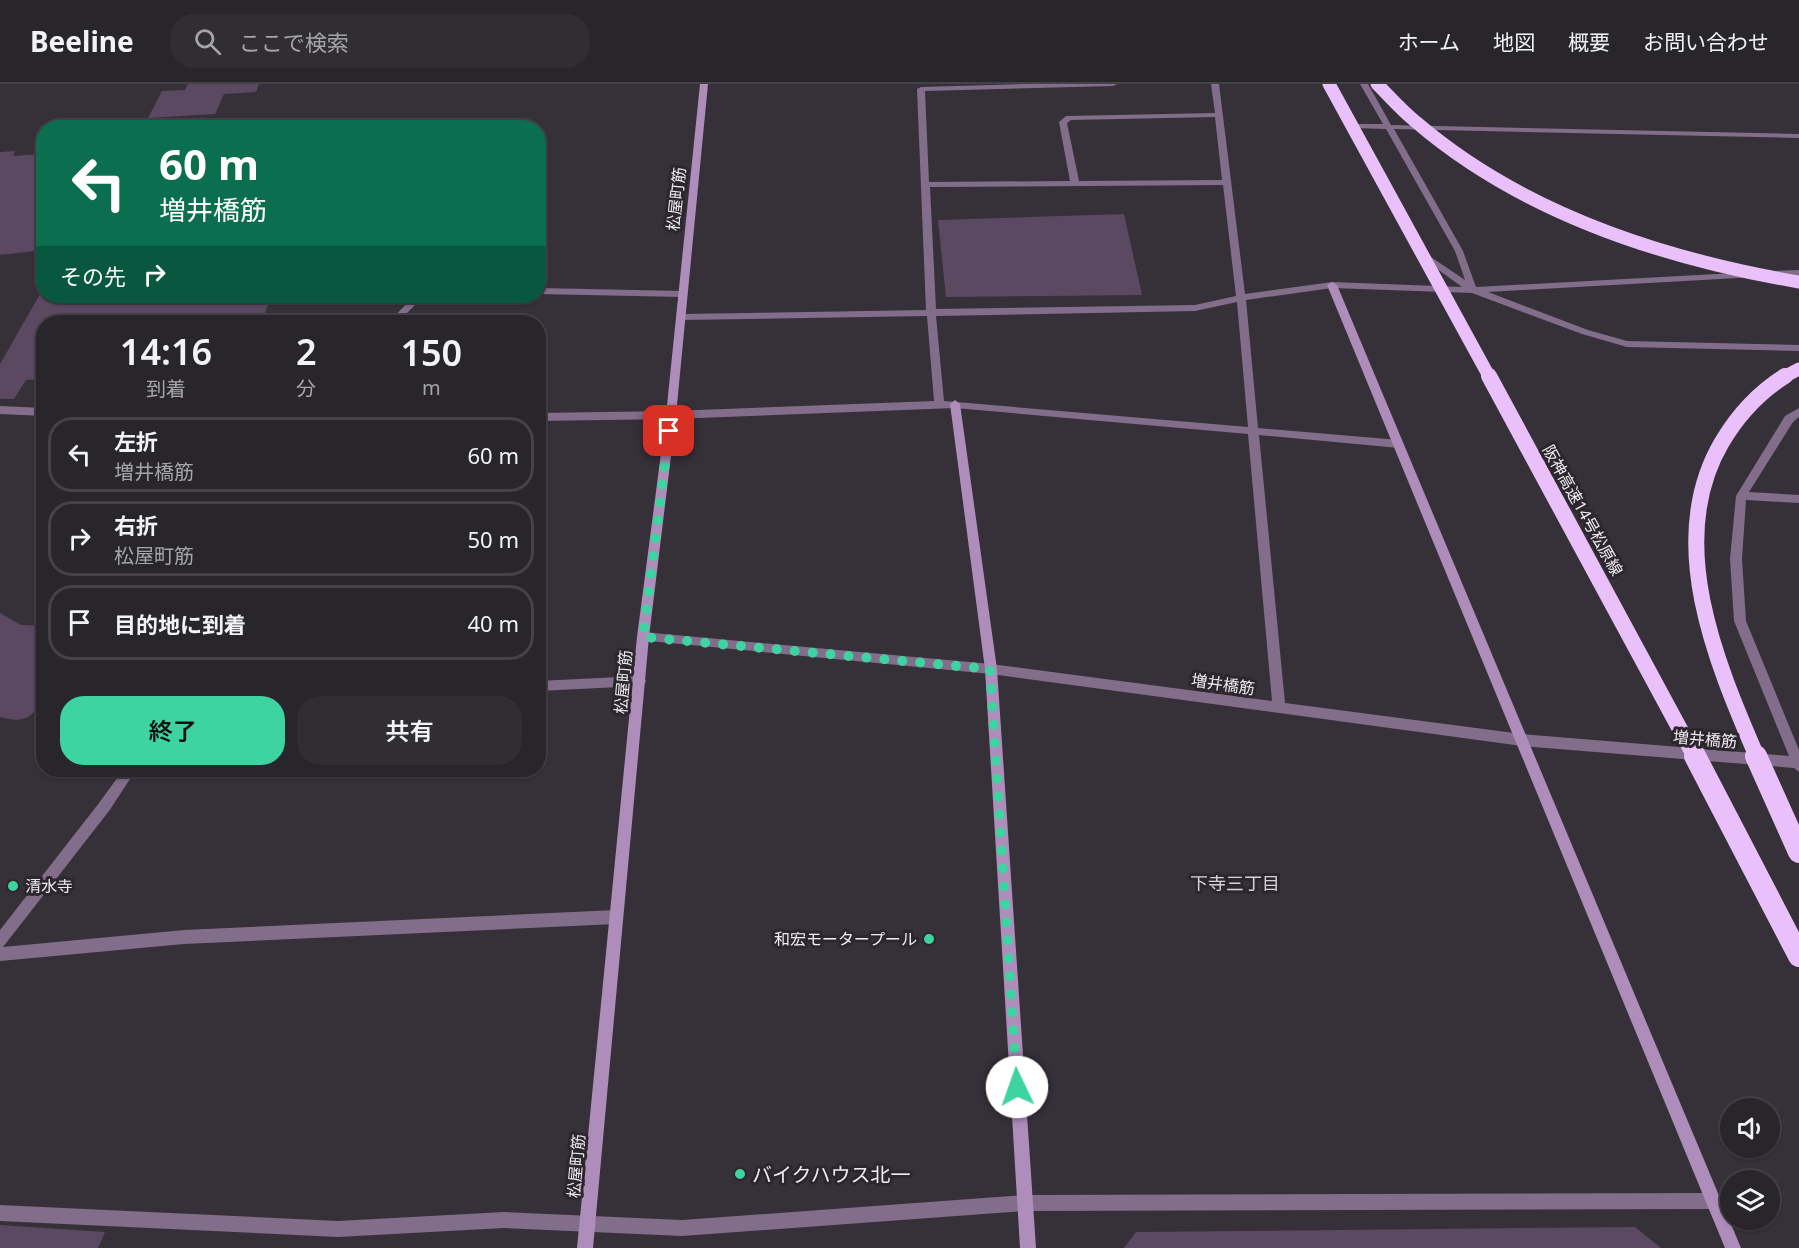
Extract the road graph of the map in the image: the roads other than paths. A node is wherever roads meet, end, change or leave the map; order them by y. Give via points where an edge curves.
1 (704, 84) edge
2 (1113, 84) edge
3 (1215, 84) edge
4 (1329, 84) edge
5 (1364, 84) edge
6 (1377, 84) edge
7 (1218, 115) junction
8 (1352, 126) junction
9 (1388, 127) junction
10 (1799, 136) edge
11 (1226, 182) junction
12 (1075, 184) junction
13 (925, 185) junction
14 (1799, 273) edge
15 (1799, 282) edge
16 (1332, 285) junction
17 (1473, 290) junction
18 (546, 291) edge
19 (683, 294) junction
20 (1241, 298) junction
21 (412, 303) edge
22 (931, 311) junction
23 (400, 315) edge
24 (681, 317) junction
25 (1799, 348) edge
26 (1799, 369) edge
27 (939, 404) junction
28 (955, 404) junction
29 (0, 410) edge
30 (36, 412) edge
31 (1799, 412) edge
32 (671, 416) junction
33 (546, 417) edge
34 (1252, 431) junction
35 (1399, 444) junction
36 (1741, 496) junction
37 (1799, 499) edge
38 (643, 637) junction
39 (990, 669) junction
40 (640, 681) junction
41 (546, 686) edge
42 (1279, 708) junction
43 (1522, 740) junction
44 (1798, 764) edge
45 (125, 777) edge
46 (1799, 852) edge
47 (616, 916) junction
48 (0, 941) edge
49 (0, 954) edge
50 (1799, 956) edge
51 (1714, 1201) junction
52 (1024, 1203) junction
53 (0, 1213) edge
54 (587, 1223) junction
55 (585, 1248) edge
56 (1028, 1248) edge
57 (1733, 1248) edge

1 - 19 street, 松屋町筋
2 - 13 street via 921,89
3 - 7 street
4 - 8 street
4 - 50 highway, 阪神高速14号松原線, bridge via 1642,655
5 - 9 street
6 - 15 highway, bridge via 1434,137 1563,212 1674,254
7 - 11 street
7 - 12 street via 1069,118 1063,122
8 - 9 street
8 - 17 street via 1419,253
9 - 10 street
9 - 17 street via 1459,251
11 - 12 street
11 - 20 street
12 - 13 street
13 - 22 street
14 - 17 street
16 - 17 street
16 - 20 street
16 - 35 street
17 - 25 street via 1627,344
18 - 19 street
19 - 24 street, 松屋町筋
20 - 22 street via 1195,308
20 - 34 street
21 - 23 street
22 - 24 street
22 - 27 street
24 - 32 street, 松屋町筋
26 - 46 highway, bridge via 1758,396 1714,454 1700,493 1695,535 1700,588 1713,642 1732,697
27 - 28 street
27 - 32 street
28 - 34 street
28 - 39 street
29 - 30 street
31 - 36 street via 1790,419
32 - 33 street
32 - 38 street, 松屋町筋
34 - 35 street
34 - 42 street
35 - 43 street
36 - 37 street
36 - 44 street via 1736,560 1740,621
38 - 39 street, 増井橋筋
38 - 40 street, 松屋町筋
39 - 42 street, 増井橋筋
39 - 52 street
40 - 41 street
40 - 47 street, 松屋町筋
42 - 43 street, 増井橋筋
43 - 44 street, 増井橋筋
43 - 51 street
45 - 48 street
47 - 49 street via 184,937
47 - 54 street, 松屋町筋
51 - 52 street
51 - 57 street
52 - 54 street via 682,1228
52 - 56 street
53 - 54 street via 338,1229 504,1220
54 - 55 street, 松屋町筋

